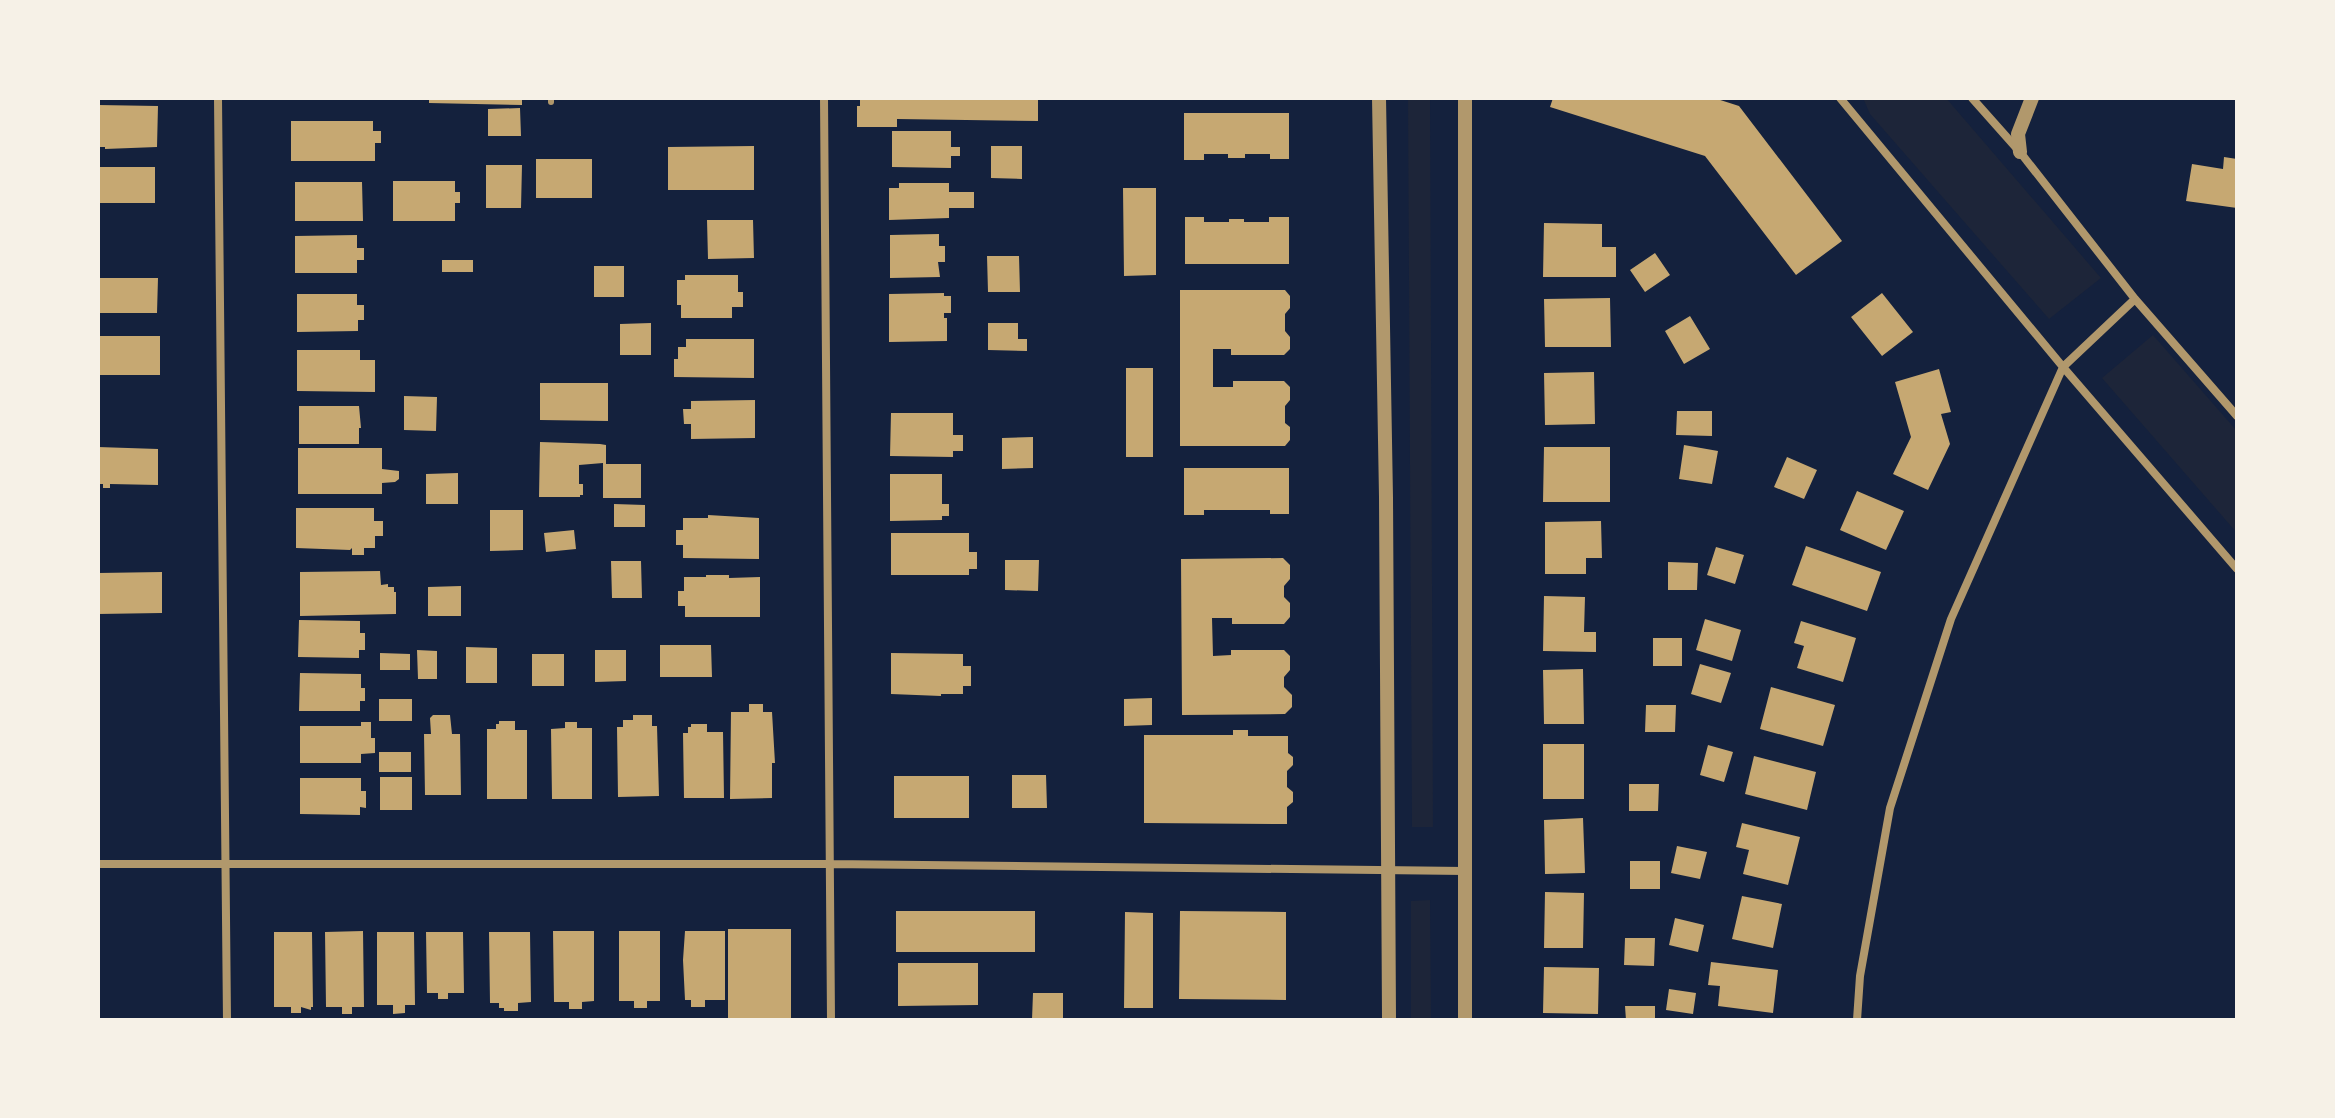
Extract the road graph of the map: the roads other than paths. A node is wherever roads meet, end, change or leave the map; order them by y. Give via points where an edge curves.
1 (218, 98) edge
2 (824, 98) edge
3 (1379, 98) edge
4 (1465, 98) edge
5 (1840, 98) edge
6 (1972, 98) edge
7 (2032, 98) edge
8 (2020, 152) junction
9 (2135, 299) junction
10 (2063, 367) junction
11 (2237, 416) edge
12 (2237, 569) edge
13 (98, 864) edge
14 (225, 864) junction
15 (829, 864) junction
16 (1389, 870) junction
17 (1465, 871) junction
18 (227, 1020) edge
19 (831, 1020) edge
20 (1389, 1020) edge
21 (1465, 1020) edge
22 (1857, 1020) edge

1 - 14 street
2 - 15 street
3 - 16 street
4 - 17 street
5 - 10 street
6 - 8 street
7 - 8 street via 2018,134
8 - 9 street
9 - 10 street
9 - 11 street
10 - 12 street
10 - 22 street via 1951,619 1894,794 1860,976
13 - 14 street
14 - 15 street
14 - 18 street
15 - 16 street
15 - 19 street
16 - 17 street
16 - 20 street
17 - 21 street

